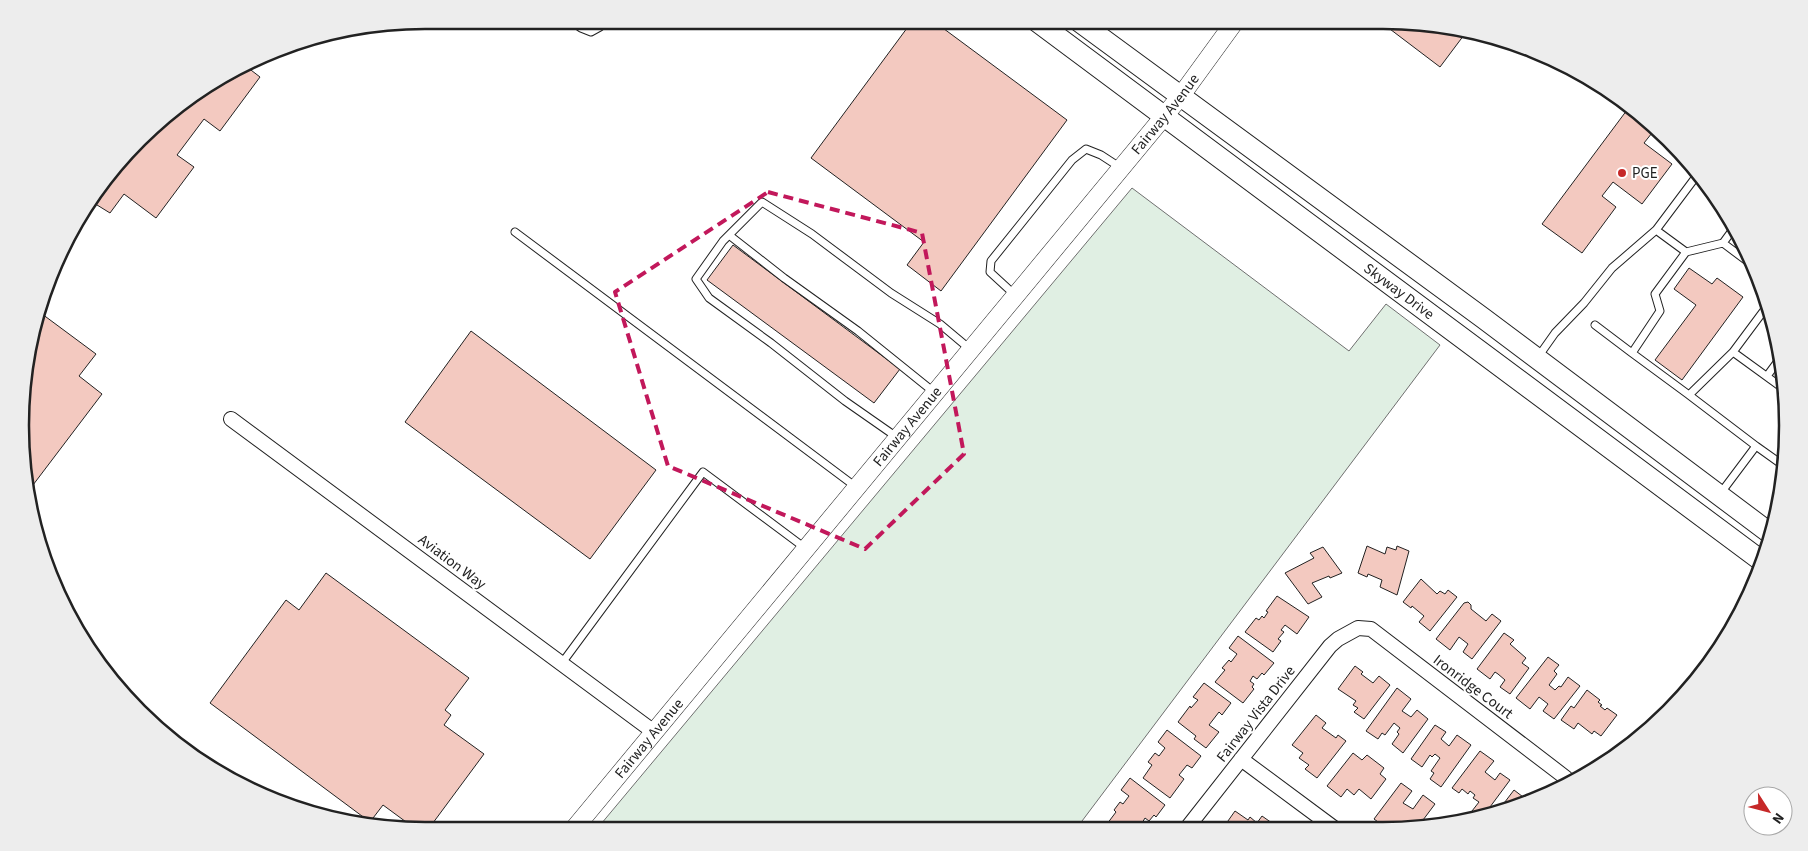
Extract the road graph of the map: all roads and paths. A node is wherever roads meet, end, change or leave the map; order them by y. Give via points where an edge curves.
1 (584, 29) edge
2 (598, 29) edge
3 (1047, 29) edge
4 (1089, 29) edge
5 (1229, 29) edge
6 (1180, 97) junction
7 (1164, 116) junction
8 (1121, 168) junction
9 (1694, 180) edge
10 (1656, 230) junction
11 (515, 232) dead end
12 (1730, 234) edge
13 (729, 235) junction
14 (1723, 243) junction
15 (1686, 252) junction
16 (1741, 256) edge
17 (1016, 296) junction
18 (1763, 312) edge
19 (1595, 325) dead end
20 (971, 350) junction
21 (1734, 352) junction
22 (1632, 353) junction
23 (1537, 358) junction
24 (1775, 366) edge
25 (1767, 376) junction
26 (1777, 383) edge
27 (935, 393) junction
28 (1689, 395) junction
29 (231, 419) dead end
30 (898, 438) junction
31 (1756, 446) junction
32 (1777, 461) edge
33 (857, 488) junction
34 (1719, 495) junction
35 (1765, 530) edge
36 (806, 549) junction
37 (1756, 557) edge
38 (1358, 628) joint
39 (562, 663) junction
40 (654, 732) junction
41 (1241, 759) junction
42 (1565, 777) edge
43 (580, 822) edge
44 (1193, 822) edge
45 (1326, 822) edge

1 - 2 lane via 592,32
3 - 7 main road, Skyway Drive
4 - 6 main road, Skyway Drive
5 - 6 street, Fairway Avenue
6 - 7 street, Fairway Avenue
6 - 23 main road, Skyway Drive
7 - 8 street, Fairway Avenue
7 - 37 main road, Skyway Drive
8 - 17 street, Fairway Avenue
8 - 17 lane via 1101,154 1086,149 1072,160 991,260 990,272
9 - 10 lane
10 - 15 lane
10 - 23 lane via 1612,268
11 - 33 lane
12 - 14 lane
13 - 20 lane via 762,202 940,324
13 - 27 lane via 858,330
13 - 30 lane via 696,279 709,298
14 - 15 lane
14 - 16 lane
15 - 22 lane via 1656,294 1660,311
17 - 20 street, Fairway Avenue
18 - 21 lane
19 - 22 lane
20 - 27 street, Fairway Avenue
21 - 25 lane
21 - 28 lane
22 - 28 lane
23 - 34 main road, Skyway Drive
24 - 25 lane
25 - 26 lane
27 - 30 street, Fairway Avenue
28 - 31 lane
29 - 39 street, Aviation Way
30 - 33 street, Fairway Avenue
31 - 32 lane
31 - 34 lane
33 - 36 street, Fairway Avenue
34 - 35 main road, Skyway Drive
36 - 39 lane via 704,472
36 - 40 street, Fairway Avenue
38 - 41 street, Fairway Vista Drive via 1330,646
38 - 42 street, Ironridge Court via 1371,629
39 - 40 street, Aviation Way
40 - 43 street, Fairway Avenue
41 - 44 street, Fairway Vista Drive
41 - 45 street

